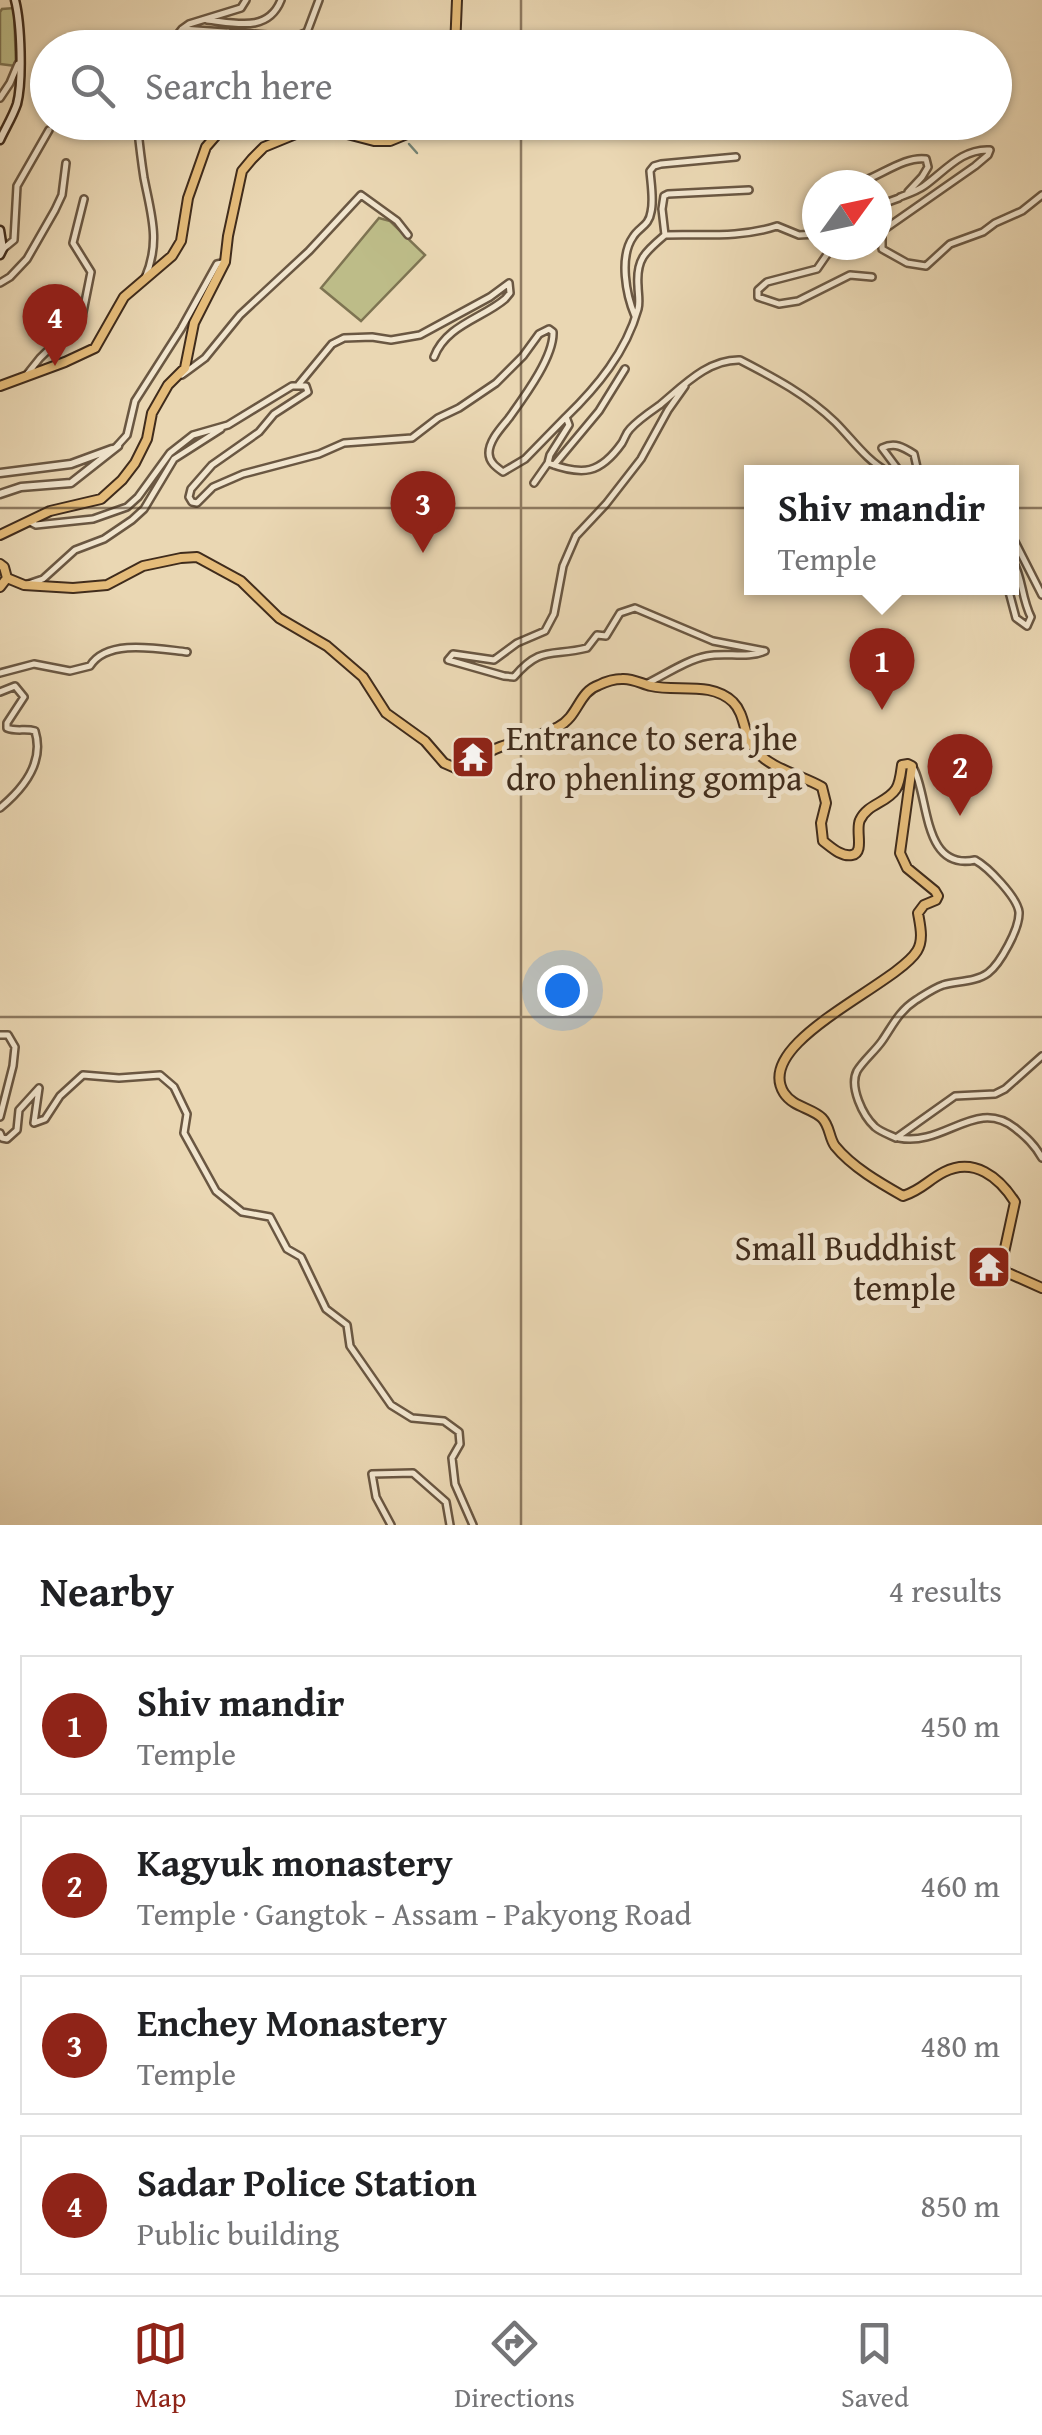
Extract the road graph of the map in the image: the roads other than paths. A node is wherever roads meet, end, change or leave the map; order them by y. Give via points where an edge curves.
1 (15, 0) edge
2 (246, 0) edge
3 (280, 0) edge
4 (319, 0) edge
5 (457, 0) edge
6 (204, 20) junction
7 (182, 29) joint
8 (197, 30) edge
9 (307, 30) edge
10 (456, 30) edge
11 (20, 62) junction
12 (0, 98) edge
13 (0, 140) edge
14 (44, 140) edge
15 (139, 140) edge
16 (212, 140) edge
17 (280, 140) edge
18 (736, 157) dead end
19 (66, 163) dead end
20 (887, 170) edge
21 (749, 190) dead end
22 (1042, 195) edge
23 (900, 197) junction
24 (84, 199) dead end
25 (892, 200) edge
26 (408, 235) dead end
27 (665, 235) junction
28 (802, 235) edge
29 (1, 242) edge
30 (823, 260) edge
31 (225, 262) junction
32 (872, 277) dead end
33 (143, 281) junction
34 (0, 283) edge
35 (635, 316) junction
36 (434, 356) dead end
37 (626, 369) dead end
38 (693, 376) junction
39 (23, 379) junction
40 (175, 380) junction
41 (300, 384) junction
42 (0, 386) edge
43 (566, 417) junction
44 (228, 425) junction
45 (118, 446) junction
46 (551, 464) junction
47 (874, 465) edge
48 (895, 465) edge
49 (916, 465) edge
50 (0, 473) edge
51 (534, 483) dead end
52 (0, 494) edge
53 (127, 506) junction
54 (144, 509) junction
55 (28, 520) junction
56 (0, 536) edge
57 (1019, 550) edge
58 (0, 564) edge
59 (1019, 570) edge
60 (7, 578) junction
61 (24, 585) junction
62 (0, 587) edge
63 (1010, 595) edge
64 (1042, 595) edge
65 (187, 652) dead end
66 (0, 673) edge
67 (646, 684) junction
68 (0, 692) edge
69 (912, 766) junction
70 (0, 808) edge
71 (0, 1034) edge
72 (1042, 1056) edge
73 (0, 1117) edge
74 (0, 1132) edge
75 (896, 1138) junction
76 (1042, 1158) edge
77 (1042, 1288) edge
78 (390, 1525) edge
79 (450, 1525) edge
80 (473, 1525) edge

1 - 11 street
2 - 6 street via 241,8
3 - 6 street via 276,12 255,25
4 - 9 street
5 - 10 main road
6 - 7 street
7 - 8 street
11 - 12 street
11 - 13 street via 17,103
14 - 29 street via 17,186 14,240
15 - 33 street via 156,229
16 - 33 main road via 188,198 181,242
17 - 31 main road via 242,171
18 - 35 street via 654,166 650,172 651,214 625,258
19 - 34 street via 55,210 28,259
20 - 23 street via 926,159 922,177
21 - 27 street via 664,196
22 - 23 street via 1022,212 950,244 926,266 882,249 882,231 990,150 955,161
23 - 25 street
24 - 39 street via 74,244 90,272 82,317
26 - 40 street via 361,195 205,358
27 - 28 street via 708,237 777,226
27 - 35 street via 643,253
30 - 32 street via 817,269 767,282 758,296 778,304 850,276
31 - 40 main road
31 - 45 street via 217,264 134,401
33 - 39 main road via 124,297 95,348
35 - 43 street via 605,374
36 - 41 street via 454,331 506,298 508,283 420,334 344,338
37 - 46 street
38 - 46 street via 630,428 603,464 585,472
38 - 47 street via 740,360 804,395
38 - 67 street via 641,459 576,536 545,631 494,660 454,654 448,660 514,676 538,654 587,648 597,635 606,636 620,613 635,608 713,641 765,651 701,657
39 - 42 main road
40 - 55 main road via 122,480 100,499
41 - 43 street via 308,392 212,465 191,489 192,502 243,474 344,443 412,438 496,383 543,330 554,337 524,398 495,436 493,465 503,472 525,459
41 - 44 street
43 - 46 street via 569,426
44 - 53 street via 192,435
44 - 54 street via 174,459
45 - 50 street via 72,464
45 - 52 street via 71,483
46 - 51 street
48 - 49 street via 882,448 891,444 914,454
53 - 54 street
53 - 55 street via 93,519 36,526
54 - 61 street
55 - 56 main road
57 - 64 street
58 - 60 main road
59 - 63 street via 1031,617 1026,626 1016,618
60 - 61 main road
60 - 62 main road
61 - 67 main road via 107,585 143,566 197,557 241,581 279,618 327,646 362,677 386,713 460,770 504,745 561,726 597,685 622,679
65 - 66 street via 106,651 90,666 70,671 34,664
67 - 69 main road via 707,689 734,703 756,751 822,787 823,841 838,853 857,852 861,817 897,788 902,765
68 - 70 street via 15,686 24,697 8,728 35,731 38,740 32,773
69 - 75 street via 943,853 982,864 1019,910 1009,944 986,976 941,986 913,1002 858,1071 860,1106 876,1128
69 - 77 main road via 900,853 906,868 938,896 918,913 917,951 791,1048 780,1085 786,1097 821,1117 833,1144 903,1196 964,1165 1000,1182 1015,1202 1002,1262 1006,1272
71 - 73 street via 16,1048
72 - 75 street via 1006,1089 956,1096
74 - 80 street via 8,1139 17,1130 19,1110 39,1088 34,1124 83,1075 160,1075 174,1087 187,1114 184,1133 216,1191 242,1212 270,1217 287,1249 301,1257 326,1309 347,1325 350,1346 391,1405 458,1432 455,1484
75 - 76 street via 935,1137 986,1116 1004,1119
78 - 79 street via 372,1474 413,1474 446,1502

